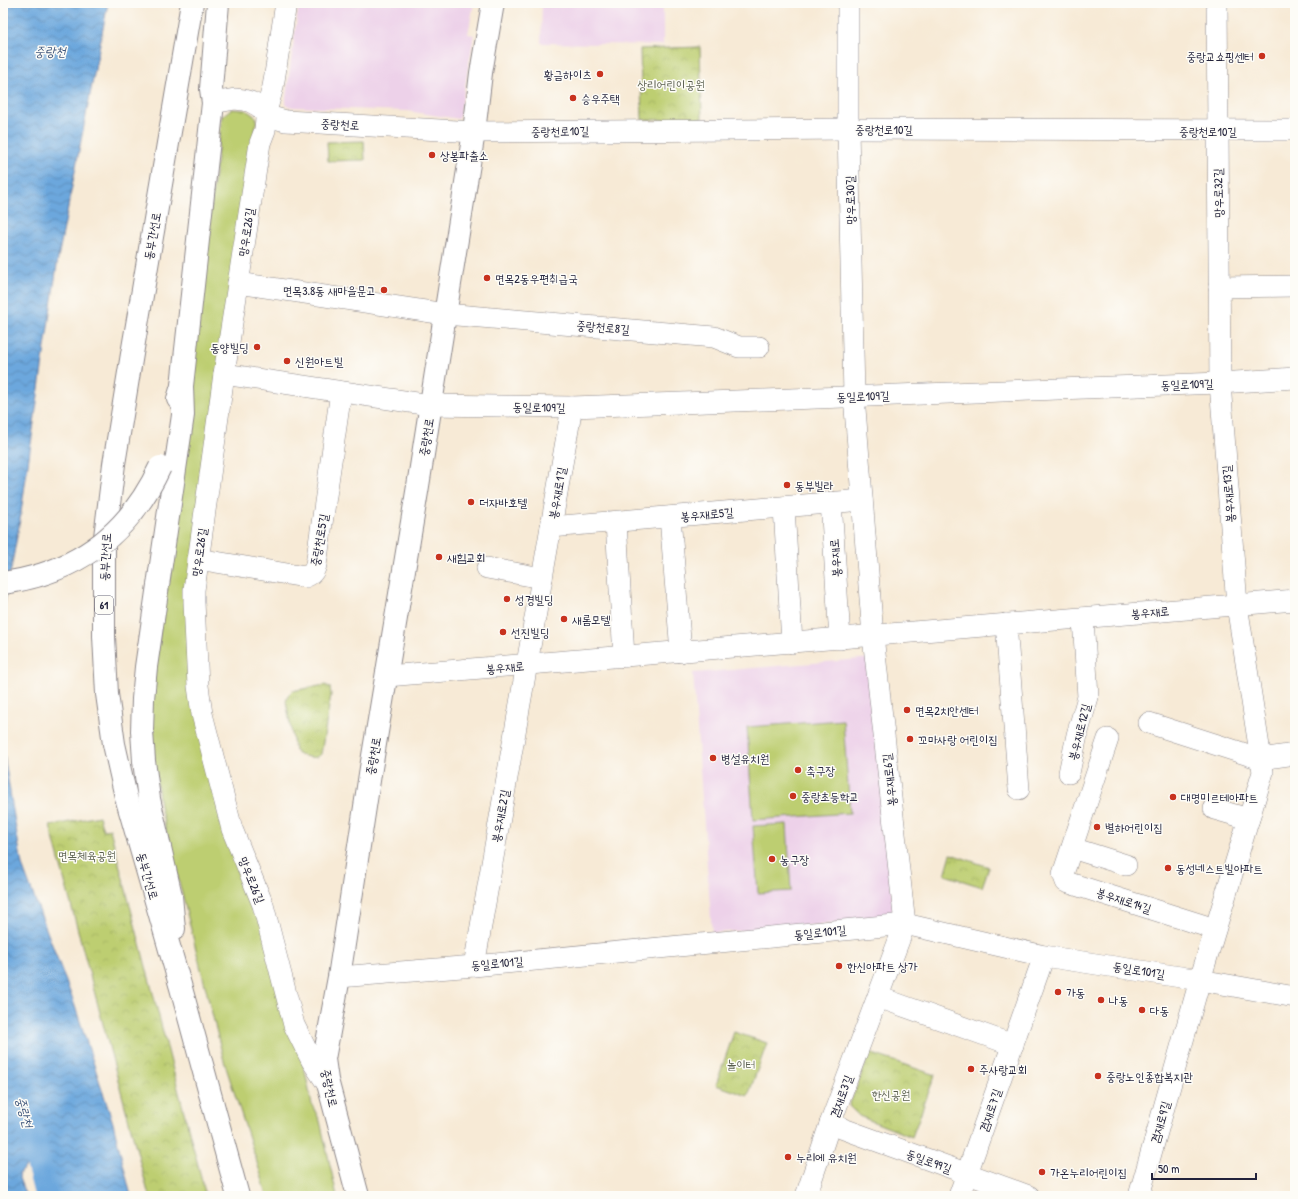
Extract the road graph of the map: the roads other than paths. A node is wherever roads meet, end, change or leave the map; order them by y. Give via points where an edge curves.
1 (192, 3) edge
2 (218, 3) edge
3 (232, 3) edge
4 (286, 3) edge
5 (493, 3) edge
6 (848, 3) edge
7 (1216, 3) edge
8 (214, 103) junction
9 (267, 116) junction
10 (848, 129) junction
11 (1295, 130) edge
12 (1217, 131) junction
13 (474, 132) junction
14 (238, 284) junction
15 (1295, 286) edge
16 (1219, 287) junction
17 (445, 314) junction
18 (759, 347) dead end
19 (224, 374) junction
20 (1295, 378) edge
21 (1220, 383) junction
22 (182, 386) junction
23 (341, 392) junction
24 (854, 396) junction
25 (430, 405) junction
26 (572, 407) junction
27 (862, 500) junction
28 (831, 502) junction
29 (784, 507) junction
30 (670, 517) junction
31 (616, 522) junction
32 (551, 528) junction
33 (198, 559) junction
34 (487, 568) dead end
35 (542, 578) junction
36 (3, 583) edge
37 (1295, 600) edge
38 (1237, 605) junction
39 (1083, 618) junction
40 (1006, 624) junction
41 (873, 636) junction
42 (840, 638) junction
43 (792, 642) junction
44 (681, 652) junction
45 (624, 657) junction
46 (527, 665) junction
47 (387, 676) junction
48 (1149, 723) dead end
49 (1108, 739) dead end
50 (1295, 754) edge
51 (1261, 759) junction
52 (1069, 774) dead end
53 (1019, 789) dead end
54 (1214, 808) dead end
55 (1249, 819) junction
56 (1072, 848) junction
57 (1126, 865) dead end
58 (905, 924) junction
59 (1215, 929) junction
60 (1044, 956) junction
61 (474, 966) junction
62 (339, 977) junction
63 (1200, 980) junction
64 (181, 988) junction
65 (878, 997) junction
66 (1295, 997) edge
67 (1013, 1045) junction
68 (328, 1085) junction
69 (830, 1124) junction
70 (967, 1175) junction
71 (238, 1196) edge
72 (358, 1196) edge
73 (806, 1196) edge
74 (959, 1196) edge
75 (1029, 1196) edge
76 (1139, 1196) edge

1 - 64 main road, 동부간선로 / 61 via 114,464 104,545 103,588 107,694 114,744 126,797
2 - 8 main road via 211,89
3 - 8 main road via 219,90
4 - 9 street, 망우로26길
5 - 13 main road, 중랑천로
6 - 10 street, 망우로30길
7 - 12 street, 망우로32길
8 - 9 street, 중랑천로 via 244,100 260,107
8 - 22 main road
9 - 13 street, 중랑천로 via 286,121
9 - 14 street, 망우로26길 via 260,143
10 - 12 street, 중랑천로10길
10 - 13 street, 중랑천로10길
10 - 24 street, 망우로30길
11 - 12 street, 중랑천로10길
12 - 16 street, 망우로32길
13 - 17 main road, 중랑천로
14 - 17 street
14 - 19 street, 망우로26길
15 - 16 street
16 - 21 street, 망우로32길
17 - 18 street, 중랑천로8길 via 714,337 738,347
17 - 25 main road, 중랑천로
19 - 23 street
19 - 33 street, 망우로26길
20 - 21 street, 동일로109길
21 - 24 street, 동일로109길
21 - 38 street, 봉우재로13길
22 - 36 main road, bridge via 154,481 119,529 87,554 69,564 51,572
22 - 64 main road via 183,415 146,667 142,731 149,799 171,896
23 - 25 street
23 - 33 street, 중랑천로5길 via 314,572 305,577
24 - 26 street, 동일로109길
24 - 27 street
25 - 26 street, 동일로109길
25 - 47 main road, 중랑천로
26 - 32 street, 봉우재로1길
27 - 28 street, 봉우재로5길
27 - 41 street
28 - 29 street, 봉우재로5길
28 - 42 street, 봉우재로
29 - 30 street, 봉우재로5길
29 - 43 street
30 - 31 street, 봉우재로5길
30 - 44 street
31 - 32 street, 봉우재로5길
31 - 45 street
32 - 35 street, 봉우재로1길
33 - 68 street, 망우로26길 via 194,602 202,714 232,829 263,905 294,1025 309,1056
34 - 35 street
35 - 46 street, 봉우재로1길
37 - 38 street, 봉우재로
38 - 39 street, 봉우재로
38 - 51 street
39 - 40 street, 봉우재로
39 - 52 street, 봉우재로12길 via 1088,696
40 - 41 street, 봉우재로
40 - 53 street
41 - 42 street, 봉우재로
41 - 58 street, 봉우재로6길
42 - 43 street, 봉우재로
43 - 44 street, 봉우재로
44 - 45 street, 봉우재로
45 - 46 street, 봉우재로
46 - 47 street, 봉우재로
46 - 61 street, 봉우재로2길
47 - 62 main road, 중랑천로
48 - 51 street
49 - 56 street, 봉우재로14길
50 - 51 street
51 - 55 street via 1263,775
54 - 55 street
55 - 59 street
56 - 57 street
56 - 59 street, 봉우재로14길 via 1063,874 1066,882
58 - 60 street, 동일로101길
58 - 61 street, 동일로101길
58 - 65 street, 겸재로3길
59 - 63 street
60 - 63 street, 동일로101길
60 - 67 street, 겸재로7길
61 - 62 street, 동일로101길
62 - 68 main road, 중랑천로 via 324,1059
63 - 66 street, 동일로101길
63 - 76 street, 겸재로9길
64 - 71 main road, 동부간선로 / 61
65 - 67 street
65 - 69 street, 겸재로3길
67 - 70 street, 겸재로7길
68 - 72 main road, 중랑천로
69 - 70 street, 동일로99길
69 - 73 street, 겸재로3길
70 - 74 street, 겸재로7길
70 - 75 street, 동일로99길

